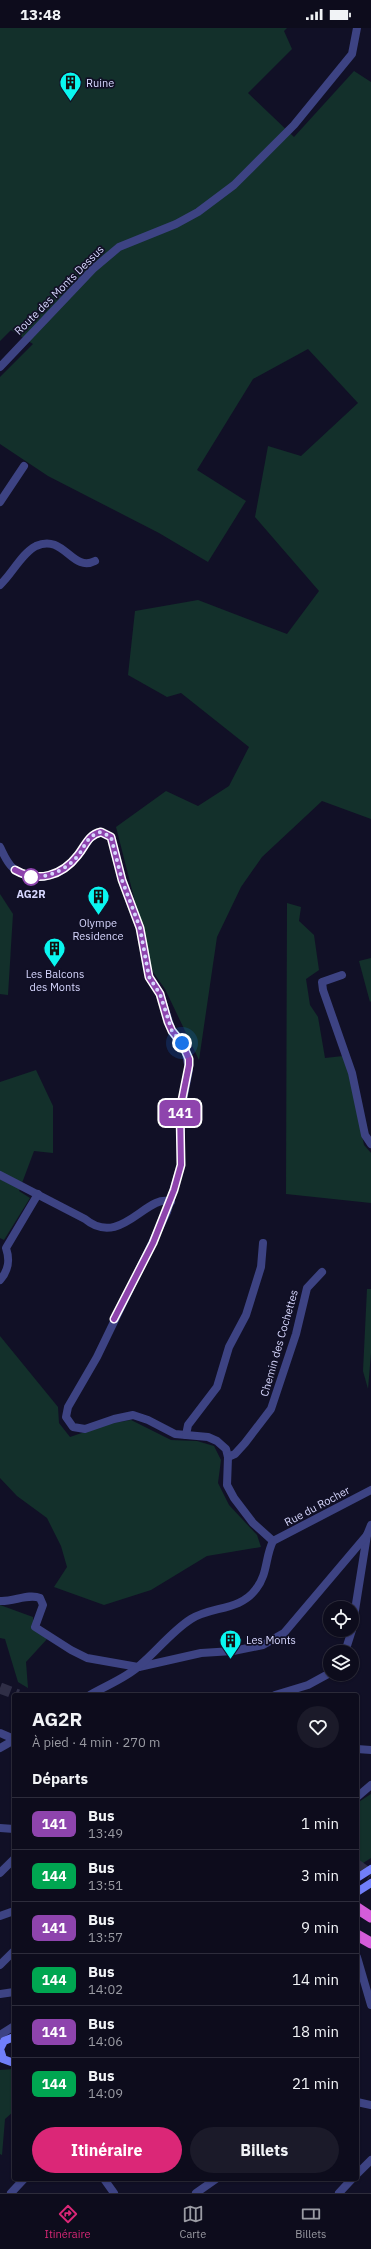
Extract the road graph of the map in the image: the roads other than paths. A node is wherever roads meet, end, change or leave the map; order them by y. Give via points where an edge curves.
1 (357, 28) edge
2 (0, 367) edge
3 (24, 466) dead end
4 (0, 502) edge
5 (95, 561) dead end
6 (0, 585) edge
7 (0, 848) edge
8 (342, 975) dead end
9 (371, 1144) edge
10 (0, 1175) edge
11 (38, 1194) junction
12 (170, 1202) junction
13 (263, 1243) dead end
14 (322, 1272) dead end
15 (0, 1280) edge
16 (186, 1435) junction
17 (228, 1457) junction
18 (371, 1490) edge
19 (371, 1524) edge
20 (364, 1537) junction
21 (273, 1541) junction
22 (357, 1601) edge
23 (0, 1602) edge
24 (138, 1667) junction
25 (323, 1678) edge
26 (93, 1693) edge
27 (282, 1693) edge
28 (0, 1733) edge
29 (12, 1738) edge
30 (12, 1740) edge
31 (0, 1748) edge
32 (359, 1749) edge
33 (371, 1750) edge
34 (371, 1785) edge
35 (359, 1795) edge
36 (0, 1828) edge
37 (12, 1829) edge
38 (12, 1861) edge
39 (371, 1869) edge
40 (0, 1873) edge
41 (359, 1877) edge
42 (371, 1883) edge
43 (359, 1891) edge
44 (359, 1909) edge
45 (12, 1912) edge
46 (0, 1916) edge
47 (371, 1917) edge
48 (359, 1936) edge
49 (371, 1944) edge
50 (12, 1953) edge
51 (359, 1964) edge
52 (0, 1965) edge
53 (12, 1992) edge
54 (0, 1994) edge
55 (371, 2005) edge
56 (12, 2027) edge
57 (0, 2035) edge
58 (12, 2037) edge
59 (0, 2049) edge
60 (2, 2059) edge
61 (12, 2063) edge
62 (359, 2102) edge
63 (371, 2105) edge
64 (371, 2160) edge
65 (359, 2172) edge
66 (22, 2181) edge
67 (105, 2181) edge
68 (213, 2181) edge
69 (350, 2181) edge
70 (11, 2193) edge
71 (114, 2193) edge
72 (196, 2193) edge
73 (339, 2193) edge

1 - 2 street, Route des Monts Dessus via 352,54 294,125 234,185 198,212 176,224 118,247 88,274
3 - 4 street
5 - 6 street via 88,565 81,564 63,548 49,544 37,546 28,552
7 - 12 street via 7,862 15,870 30,877 43,878 73,862 91,836 101,832 111,837 122,880 140,928 149,977 160,994 172,1031 182,1043 189,1059 180,1110 181,1165
8 - 9 street via 322,982 323,990 352,1073 365,1135
10 - 11 street
11 - 12 street via 92,1225 112,1227 127,1222 157,1202
11 - 15 street via 6,1248 8,1270
12 - 16 street via 153,1243 90,1370 68,1407 66,1417 73,1427 85,1429 133,1416 148,1420 168,1431
13 - 16 street via 261,1267 246,1315 229,1347 217,1387 188,1425
14 - 17 street, Chemin des Cochettes via 307,1288 296,1334 271,1409 245,1443 235,1454
16 - 17 street via 208,1437 218,1441 226,1449
17 - 21 street via 227,1486 253,1522
18 - 21 street, Rue du Rocher
19 - 20 street via 365,1530
20 - 22 street via 365,1550
20 - 24 street via 284,1633 263,1645
21 - 24 street via 265,1572 256,1589 247,1598 237,1604 190,1619
23 - 24 street via 34,1596 40,1598 42,1610 35,1627 87,1658
24 - 26 street
25 - 27 street
28 - 29 street
30 - 31 street
32 - 33 street
34 - 35 street
36 - 37 street
38 - 40 street
39 - 41 main road, bridge
42 - 43 main road
44 - 47 highway
45 - 46 street
48 - 49 highway
50 - 52 street
51 - 55 street
53 - 54 street
56 - 57 street
58 - 59 main road via 4,2041
59 - 60 main road
60 - 61 main road
62 - 63 street
64 - 65 street
66 - 70 street
67 - 71 street
68 - 72 street
69 - 73 street

